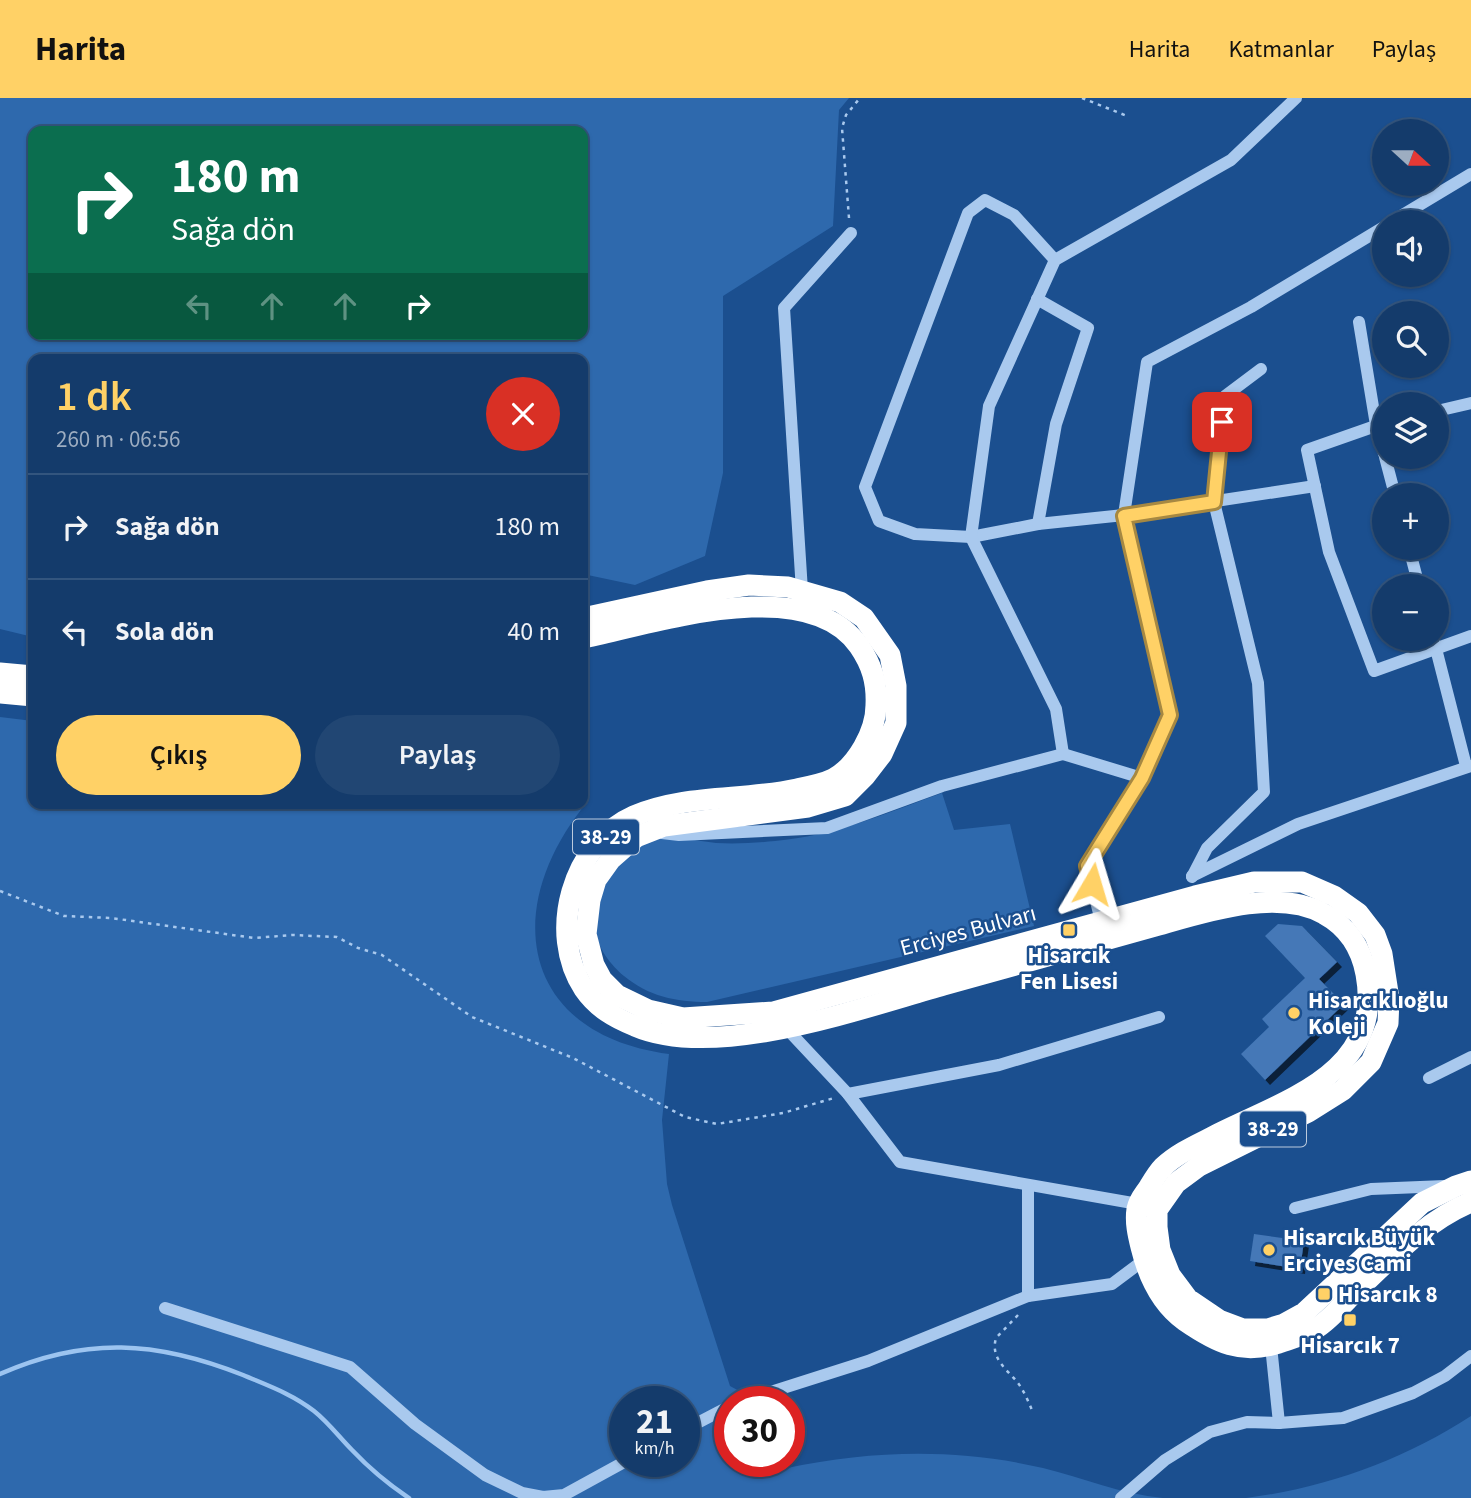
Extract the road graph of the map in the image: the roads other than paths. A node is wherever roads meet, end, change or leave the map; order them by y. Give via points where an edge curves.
1 (1296, 98) edge
2 (1471, 174) edge
3 (1411, 210) edge
4 (850, 233) road end
5 (1372, 234) edge
6 (1055, 260) junction
7 (1037, 299) junction
8 (1359, 322) dead end
9 (1261, 369) dead end
10 (1373, 392) edge
11 (1471, 403) edge
12 (1449, 408) edge
13 (1372, 427) edge
14 (1315, 486) junction
15 (1214, 502) junction
16 (1124, 516) junction
17 (1038, 524) junction
18 (971, 537) junction
19 (802, 591) junction
20 (588, 617) edge
21 (1471, 636) edge
22 (588, 637) edge
23 (1449, 640) edge
24 (1417, 651) edge
25 (1436, 651) edge
26 (0, 673) edge
27 (28, 676) edge
28 (0, 693) edge
29 (28, 696) edge
30 (1063, 754) junction
31 (1469, 766) edge
32 (1142, 778) junction
33 (648, 832) junction
34 (1193, 886) junction
35 (1101, 921) junction
36 (1159, 1017) dead end
37 (787, 1029) junction
38 (1471, 1058) edge
39 (1429, 1078) dead end
40 (848, 1094) junction
41 (1464, 1183) edge
42 (1028, 1185) junction
43 (1471, 1202) edge
44 (1138, 1204) junction
45 (1295, 1208) dead end
46 (1144, 1260) junction
47 (1028, 1296) junction
48 (165, 1308) dead end
49 (1271, 1346) junction
50 (1471, 1356) edge
51 (789, 1386) edge
52 (1279, 1423) junction
53 (609, 1470) edge
54 (1121, 1498) edge

1 - 6 street via 1231,160
2 - 3 street
4 - 19 street via 784,308
5 - 16 street via 1251,307 1147,362
6 - 7 street
6 - 18 street via 1014,215 985,200 968,213 865,488 879,521 915,534
7 - 17 street via 1088,328 1056,424
7 - 18 street via 989,406
8 - 10 street
9 - 15 street via 1225,396
11 - 12 street
13 - 14 street via 1307,450
14 - 15 street
14 - 24 street via 1329,552 1374,671
15 - 16 street
15 - 34 street via 1258,683 1264,792 1208,848
16 - 17 street
16 - 32 street via 1170,715
17 - 18 street
18 - 30 street via 1056,709
19 - 20 highway, Erciyes Bulvarı / 38-29 via 749,585
19 - 33 highway, Erciyes Bulvarı / 38-29 via 840,602 864,618 890,655 897,686 896,723 882,754 845,796 808,807
21 - 23 street
22 - 37 highway, Erciyes Bulvarı / 38-29 via 750,605 785,607 831,620 850,633 871,663 877,688 876,718 865,744 834,778 774,793 659,807 625,819 578,871 570,896 566,936 576,972 585,991 605,1012 641,1030 681,1038
25 - 31 street
26 - 27 highway
28 - 29 highway
30 - 32 street
30 - 33 street via 942,786 827,828 679,835
31 - 34 street via 1298,824
32 - 35 street via 1087,866
33 - 35 highway, Erciyes Bulvarı / 38-29 via 611,859 596,880 586,934 594,965 617,995 648,1010 683,1018 773,1012
34 - 35 highway, Erciyes Bulvarı / 38-29
34 - 41 highway, Erciyes Bulvarı / 38-29 via 1302,882 1334,896 1358,913 1375,935 1389,999 1388,1023 1371,1062 1343,1090 1199,1166 1176,1183 1157,1210 1160,1250 1170,1275 1188,1299 1219,1320 1243,1329 1284,1324 1304,1312 1422,1203
36 - 40 street via 999,1065
37 - 40 street
37 - 44 highway, Erciyes Bulvarı / 38-29 via 1256,902 1298,902 1324,914 1344,928 1363,960 1368,1018 1354,1051 1330,1074 1298,1094 1188,1149 1161,1169
38 - 39 street
40 - 42 street via 900,1162
41 - 45 street via 1371,1189
42 - 44 street
42 - 47 street
43 - 49 highway via 1434,1220 1316,1329
44 - 46 highway via 1137,1228
46 - 47 street via 1112,1284
46 - 49 highway via 1153,1285 1174,1314 1209,1338 1239,1349
47 - 51 street via 868,1361
48 - 53 street via 350,1367 415,1424 485,1475 522,1493 564,1495
49 - 52 street
50 - 52 street via 1413,1393 1355,1414
52 - 54 street via 1247,1422 1210,1432 1165,1460

